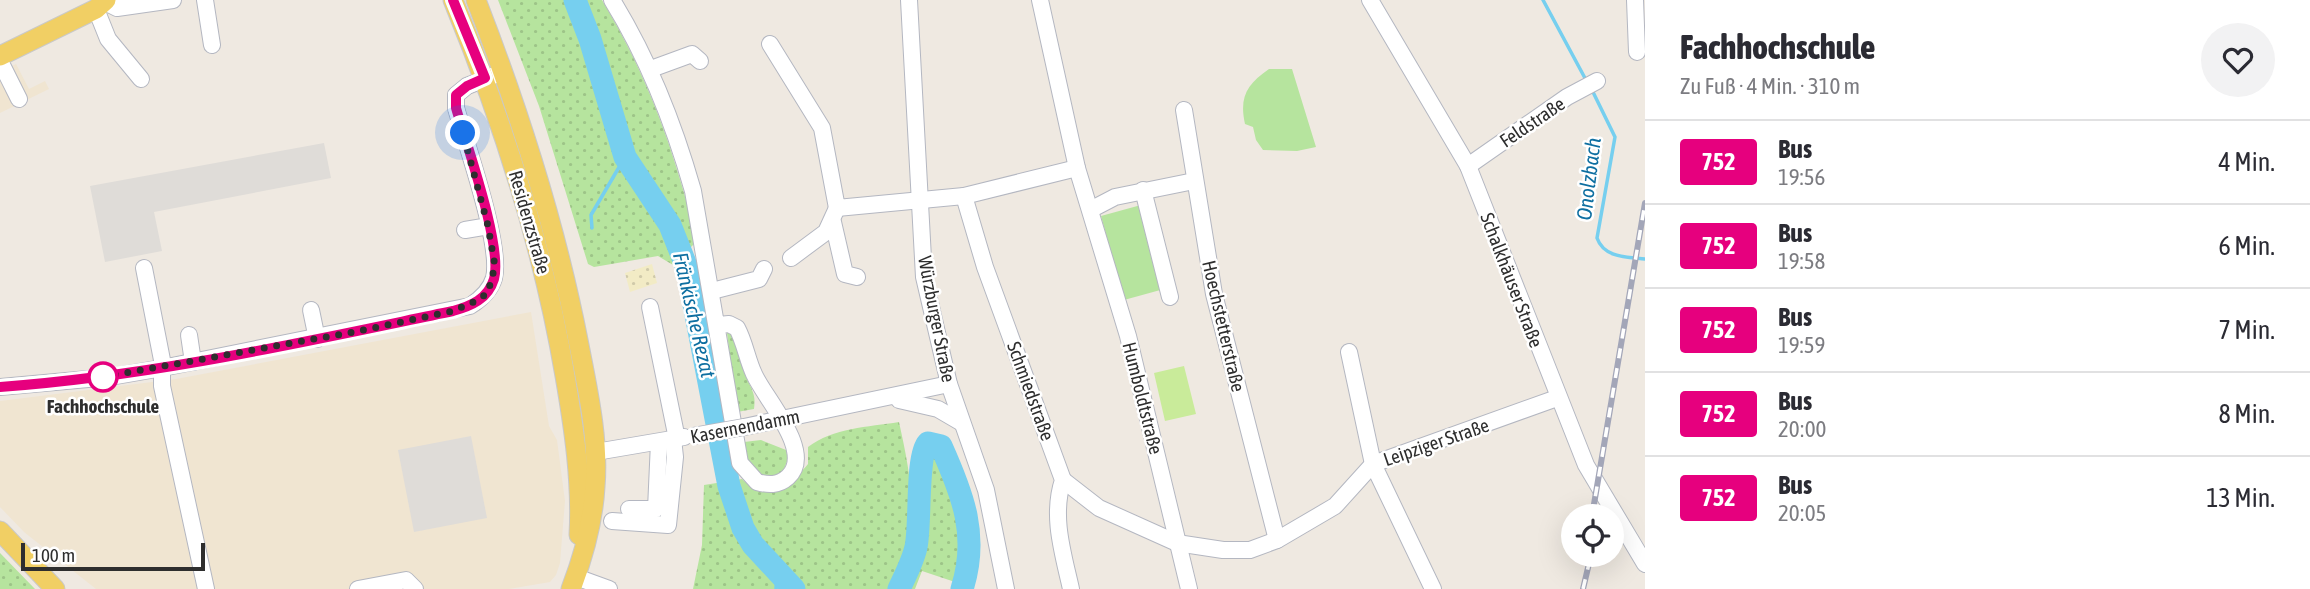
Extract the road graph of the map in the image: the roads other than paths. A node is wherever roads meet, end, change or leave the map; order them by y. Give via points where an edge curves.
1 (173, 0) edge
2 (205, 0) edge
3 (453, 0) edge
4 (476, 0) edge
5 (612, 0) edge
6 (909, 0) edge
7 (1040, 0) edge
8 (1370, 0) edge
9 (1634, 0) edge
10 (103, 4) edge
11 (770, 44) dead end
12 (212, 45) dead end
13 (1637, 52) dead end
14 (0, 58) edge
15 (700, 61) dead end
16 (651, 69) junction
17 (494, 75) junction
18 (141, 79) dead end
19 (1592, 83) dead end
20 (19, 99) dead end
21 (1184, 110) dead end
22 (1468, 166) junction
23 (1077, 168) junction
24 (1194, 181) junction
25 (1143, 190) junction
26 (964, 196) junction
27 (919, 200) junction
28 (1092, 209) junction
29 (835, 215) junction
30 (488, 226) junction
31 (466, 230) dead end
32 (791, 258) dead end
33 (144, 268) dead end
34 (764, 269) dead end
35 (857, 277) dead end
36 (712, 291) junction
37 (1170, 298) dead end
38 (650, 307) dead end
39 (311, 310) dead end
40 (719, 325) junction
41 (189, 335) dead end
42 (317, 339) junction
43 (1349, 352) dead end
44 (193, 362) junction
45 (162, 368) junction
46 (948, 384) junction
47 (0, 387) edge
48 (894, 398) junction
49 (1558, 398) junction
50 (781, 419) junction
51 (962, 423) junction
52 (675, 439) junction
53 (596, 452) junction
54 (575, 453) junction
55 (1373, 464) junction
56 (1063, 480) junction
57 (629, 509) dead end
58 (612, 521) dead end
59 (0, 531) edge
60 (1277, 540) junction
61 (1177, 543) junction
62 (1645, 563) edge
63 (575, 578) edge
64 (391, 586) edge
65 (55, 589) edge
66 (206, 589) edge
67 (358, 589) edge
68 (415, 589) edge
69 (609, 589) edge
70 (1006, 589) edge
71 (1071, 589) edge
72 (1189, 589) edge
73 (1433, 589) edge

1 - 10 street via 117,8
2 - 12 street
3 - 17 main road, Residenzstraße
4 - 17 main road, Residenzstraße
5 - 16 street
6 - 27 street, Würzburger Straße
7 - 23 street, Humboldtstraße
8 - 22 street, Schalkhäuser Straße
9 - 13 street
10 - 14 main road
10 - 18 street via 108,39
11 - 29 street via 822,128
14 - 20 street
15 - 16 street via 692,54
16 - 36 street via 690,181
17 - 30 street via 456,95
17 - 53 main road, Residenzstraße via 546,204 567,283
17 - 54 main road, Residenzstraße via 552,297
19 - 22 street, Feldstraße
21 - 24 street, Hoechstetterstraße
22 - 49 street, Schalkhäuser Straße
23 - 26 street
23 - 28 street, Humboldtstraße
24 - 25 street
24 - 60 street, Hoechstetterstraße via 1214,294
25 - 28 street
25 - 37 street
26 - 27 street
26 - 56 street, Schmiedstraße via 985,267
27 - 29 street
27 - 46 street, Würzburger Straße via 924,277
28 - 61 street, Humboldtstraße via 1128,336
29 - 32 street via 825,232
29 - 35 street via 845,274
30 - 31 street
30 - 42 street via 495,266 488,292 480,299 453,311
33 - 45 street
34 - 36 street via 759,279
36 - 40 street
38 - 52 street
39 - 42 street
40 - 50 street via 737,328 754,376
40 - 50 street via 740,463 757,482 779,484 794,467 794,444
41 - 44 street
42 - 44 street
43 - 55 street
44 - 45 street
45 - 47 street
45 - 66 street via 162,386
46 - 48 street, Kasernendamm
46 - 51 street, Würzburger Straße
48 - 50 street, Kasernendamm
48 - 51 street, Kasernendamm via 938,409
49 - 55 street, Leipziger Straße
49 - 62 street, Schalkhäuser Straße via 1587,465
50 - 52 street, Kasernendamm, bridge
51 - 70 street, Würzburger Straße via 986,491
52 - 53 street, Kasernendamm
52 - 57 street via 656,509
52 - 58 street via 668,525
53 - 54 main road
53 - 63 main road, Residenzstraße via 594,508
54 - 63 main road, Residenzstraße via 580,521
55 - 60 street, Leipziger Straße via 1335,506
55 - 73 street
56 - 61 street, Leipziger Straße via 1099,508
56 - 71 street, Schmiedstraße via 1057,506
59 - 65 main road
60 - 61 street, Leipziger Straße via 1250,550
61 - 72 street, Humboldtstraße
63 - 69 street
64 - 67 street
64 - 68 street via 406,580

